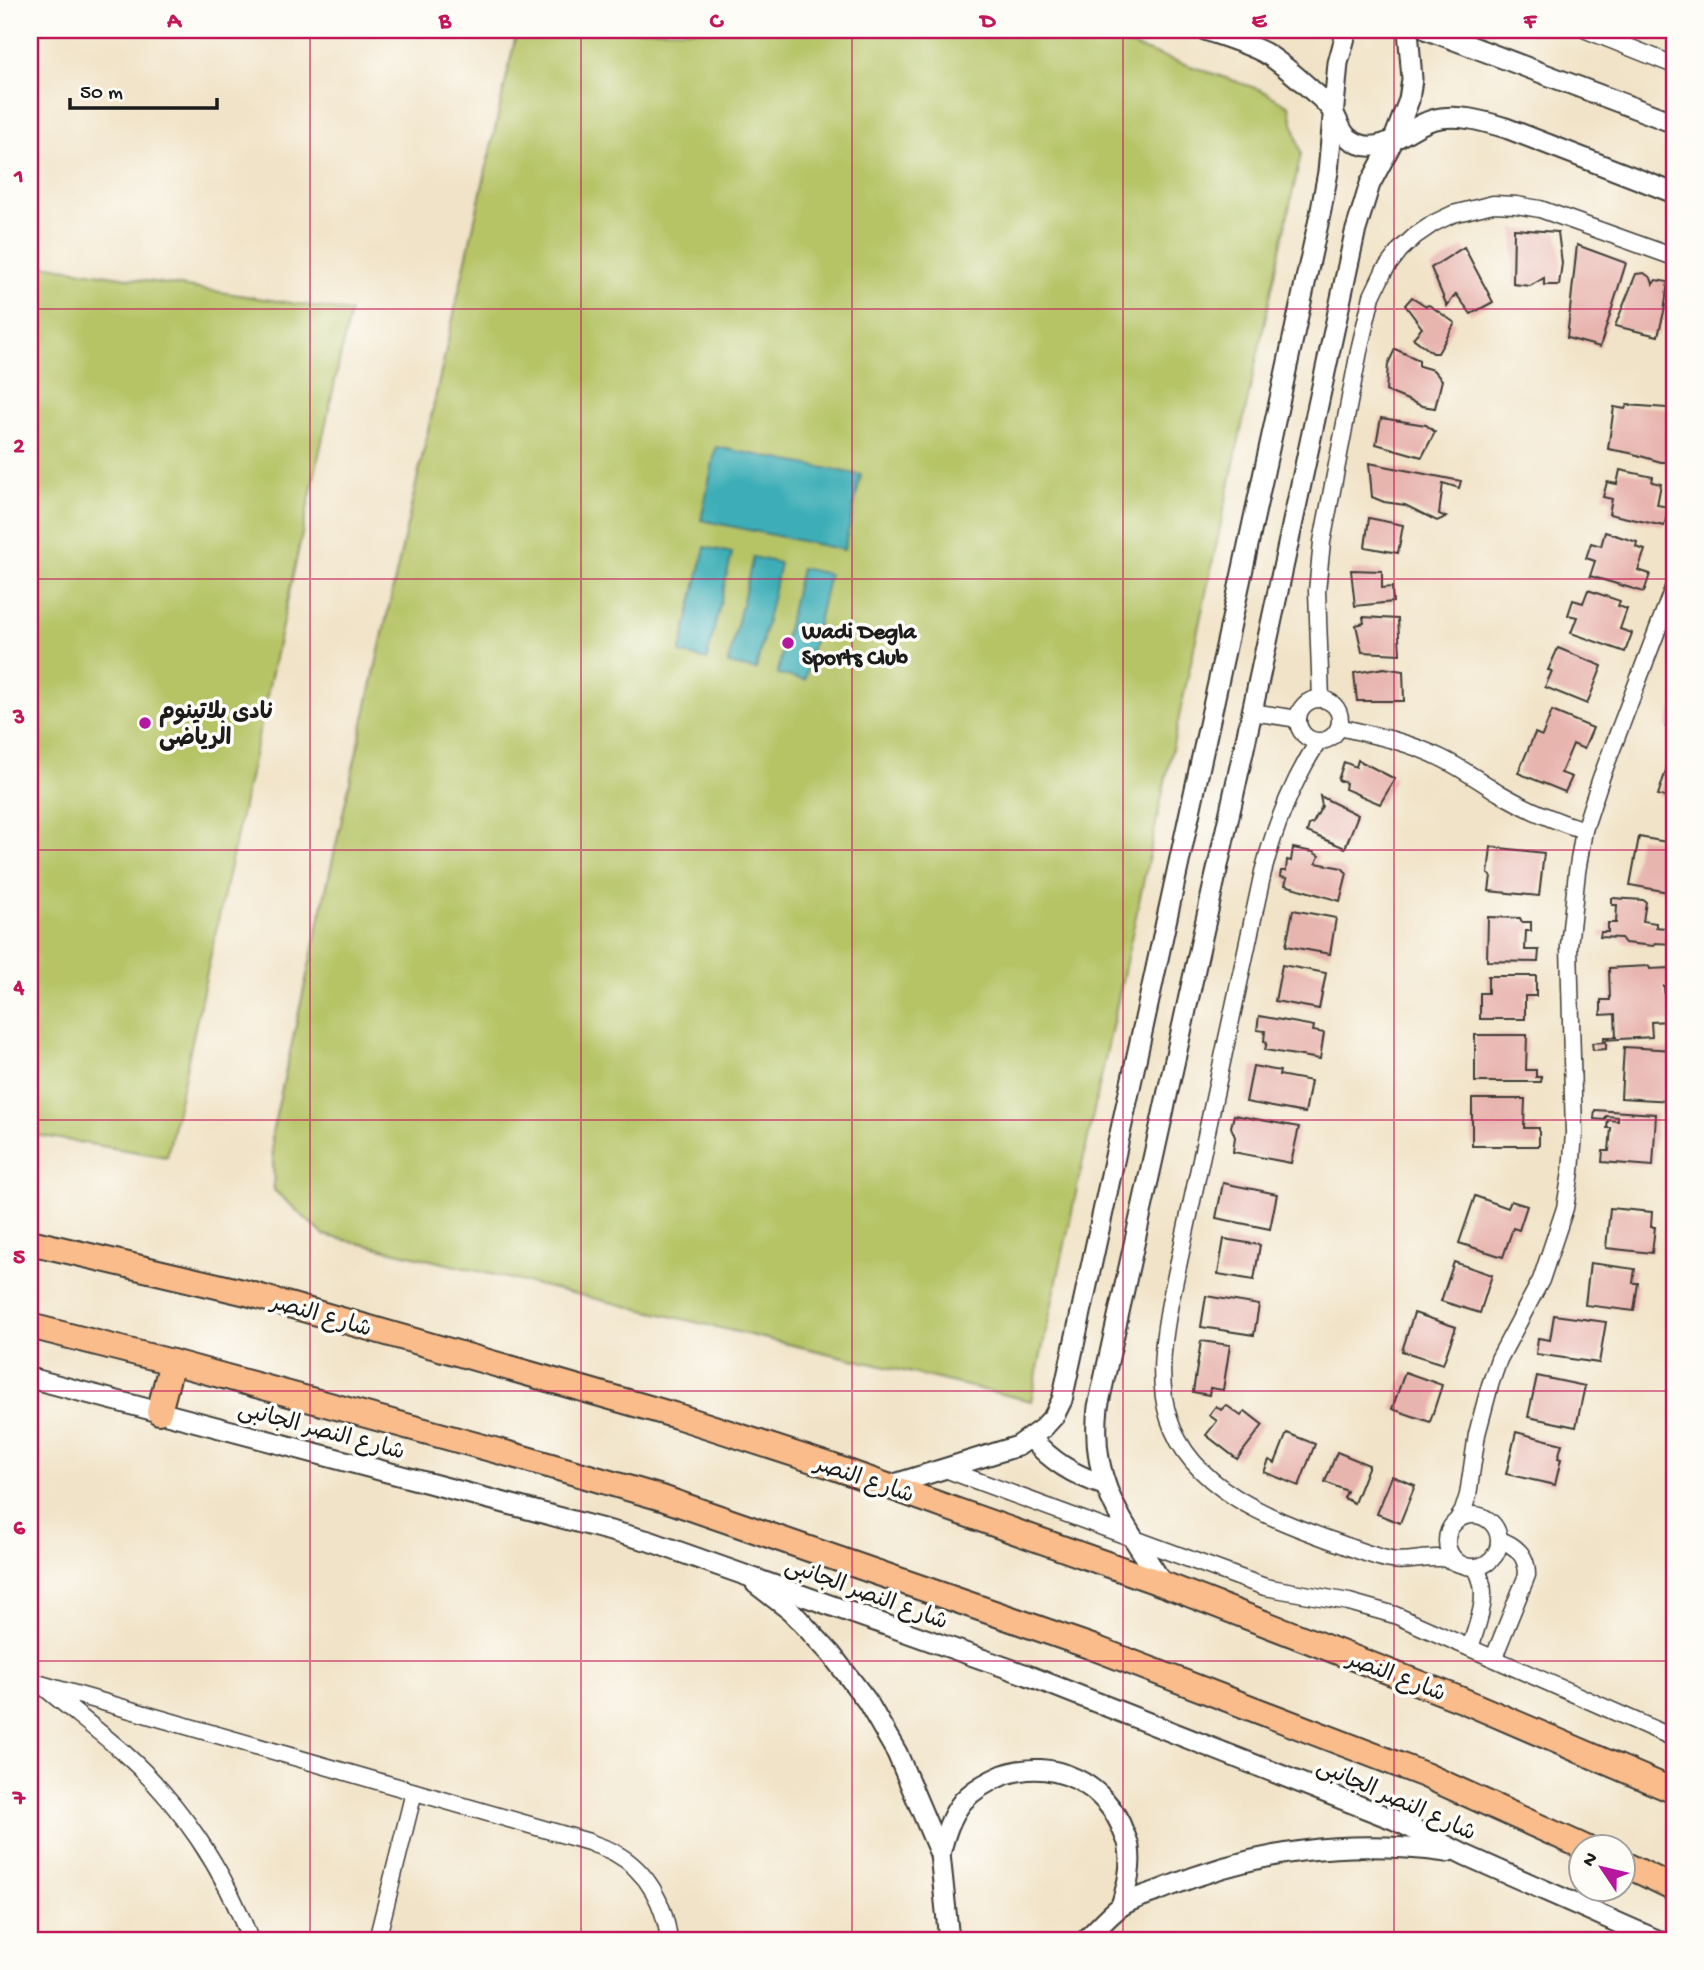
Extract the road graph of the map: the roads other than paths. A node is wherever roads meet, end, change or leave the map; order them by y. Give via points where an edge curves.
1 (1205, 30) edge
2 (1347, 30) edge
3 (1408, 30) edge
4 (1427, 30) edge
5 (1586, 30) edge
6 (1674, 65) edge
7 (1334, 115) junction
8 (1674, 123) edge
9 (1394, 139) junction
10 (1674, 193) edge
11 (1674, 257) edge
12 (1674, 591) edge
13 (1321, 699) junction
14 (1252, 712) junction
15 (1298, 719) junction
16 (1339, 727) junction
17 (1318, 741) junction
18 (1584, 830) junction
19 (30, 1242) edge
20 (30, 1325) edge
21 (172, 1362) junction
22 (30, 1378) edge
23 (159, 1412) junction
24 (1031, 1438) junction
25 (945, 1469) junction
26 (1470, 1484) junction
27 (1104, 1485) junction
28 (888, 1486) junction
29 (1483, 1517) junction
30 (1458, 1520) junction
31 (1135, 1540) junction
32 (1500, 1541) junction
33 (1447, 1542) junction
34 (1425, 1559) junction
35 (1467, 1566) junction
36 (744, 1574) junction
37 (1163, 1584) junction
38 (1470, 1648) junction
39 (1494, 1657) junction
40 (35, 1683) edge
41 (1674, 1738) edge
42 (1674, 1791) edge
43 (414, 1792) junction
44 (1568, 1839) edge
45 (940, 1854) junction
46 (1465, 1854) junction
47 (1638, 1871) edge
48 (1674, 1888) edge
49 (1121, 1906) junction
50 (250, 1940) edge
51 (377, 1940) edge
52 (669, 1940) edge
53 (949, 1940) edge
54 (1086, 1940) edge
55 (1657, 1940) edge

1 - 7 street via 1275,60
2 - 7 street via 1338,63
3 - 9 street via 1412,79
4 - 8 street
5 - 6 street
7 - 9 street via 1343,133 1358,144 1377,146
7 - 24 street via 1321,210 1062,1400 1054,1416
9 - 10 street via 1434,119 1484,121
9 - 14 street via 1370,184 1355,233
11 - 13 street via 1540,209 1493,204 1434,223 1400,250 1384,271 1370,306 1322,542 1317,591
12 - 18 street
13 - 15 street via 1308,702
13 - 16 street via 1336,709
14 - 15 street
14 - 27 street via 1098,1407 1096,1446
15 - 17 street via 1306,737
16 - 17 street via 1331,738
16 - 18 street via 1442,758 1517,803
17 - 34 street via 1292,789 1263,872 1170,1303 1163,1343 1165,1399 1178,1441 1196,1465 1234,1497 1274,1519 1373,1556 1403,1562
18 - 26 street via 1569,946 1574,1133 1565,1208 1541,1280 1490,1385
19 - 28 main road, شارع النصر via 247,1293 677,1416
20 - 21 main road
21 - 23 main road
21 - 44 main road via 688,1507 1092,1647 1424,1776
22 - 23 street, شارع النصر الجانبى
23 - 36 street, شارع النصر الجانبى via 649,1541
24 - 25 street via 1003,1452
24 - 27 street via 1072,1473
25 - 28 street
25 - 31 street
26 - 29 street
26 - 30 street
27 - 31 street
28 - 37 main road, شارع النصر
29 - 30 street via 1466,1515
29 - 32 street via 1498,1530
30 - 33 street
31 - 37 street
31 - 38 street via 1265,1587 1395,1615
32 - 35 street via 1495,1556 1483,1566
32 - 39 street via 1521,1553 1527,1575
33 - 34 street
33 - 35 street via 1453,1558
34 - 35 street
35 - 38 street via 1482,1580 1484,1593
36 - 45 street via 790,1611 867,1701 897,1753
36 - 46 street, شارع النصر الجانبى via 1040,1679 1395,1820
37 - 42 main road, شارع النصر via 1462,1700
38 - 39 street
39 - 41 street
40 - 43 street
40 - 50 street via 125,1754 162,1792 222,1879
43 - 51 street
43 - 52 street via 616,1853 639,1871 656,1894
45 - 49 street via 948,1825 964,1800 988,1781 1016,1770 1036,1769 1075,1777 1101,1794 1119,1818 1129,1846 1130,1877
45 - 53 street
46 - 49 street via 1349,1846 1291,1852 1234,1864
46 - 55 street, شارع النصر الجانبى
47 - 48 main road
49 - 54 street

